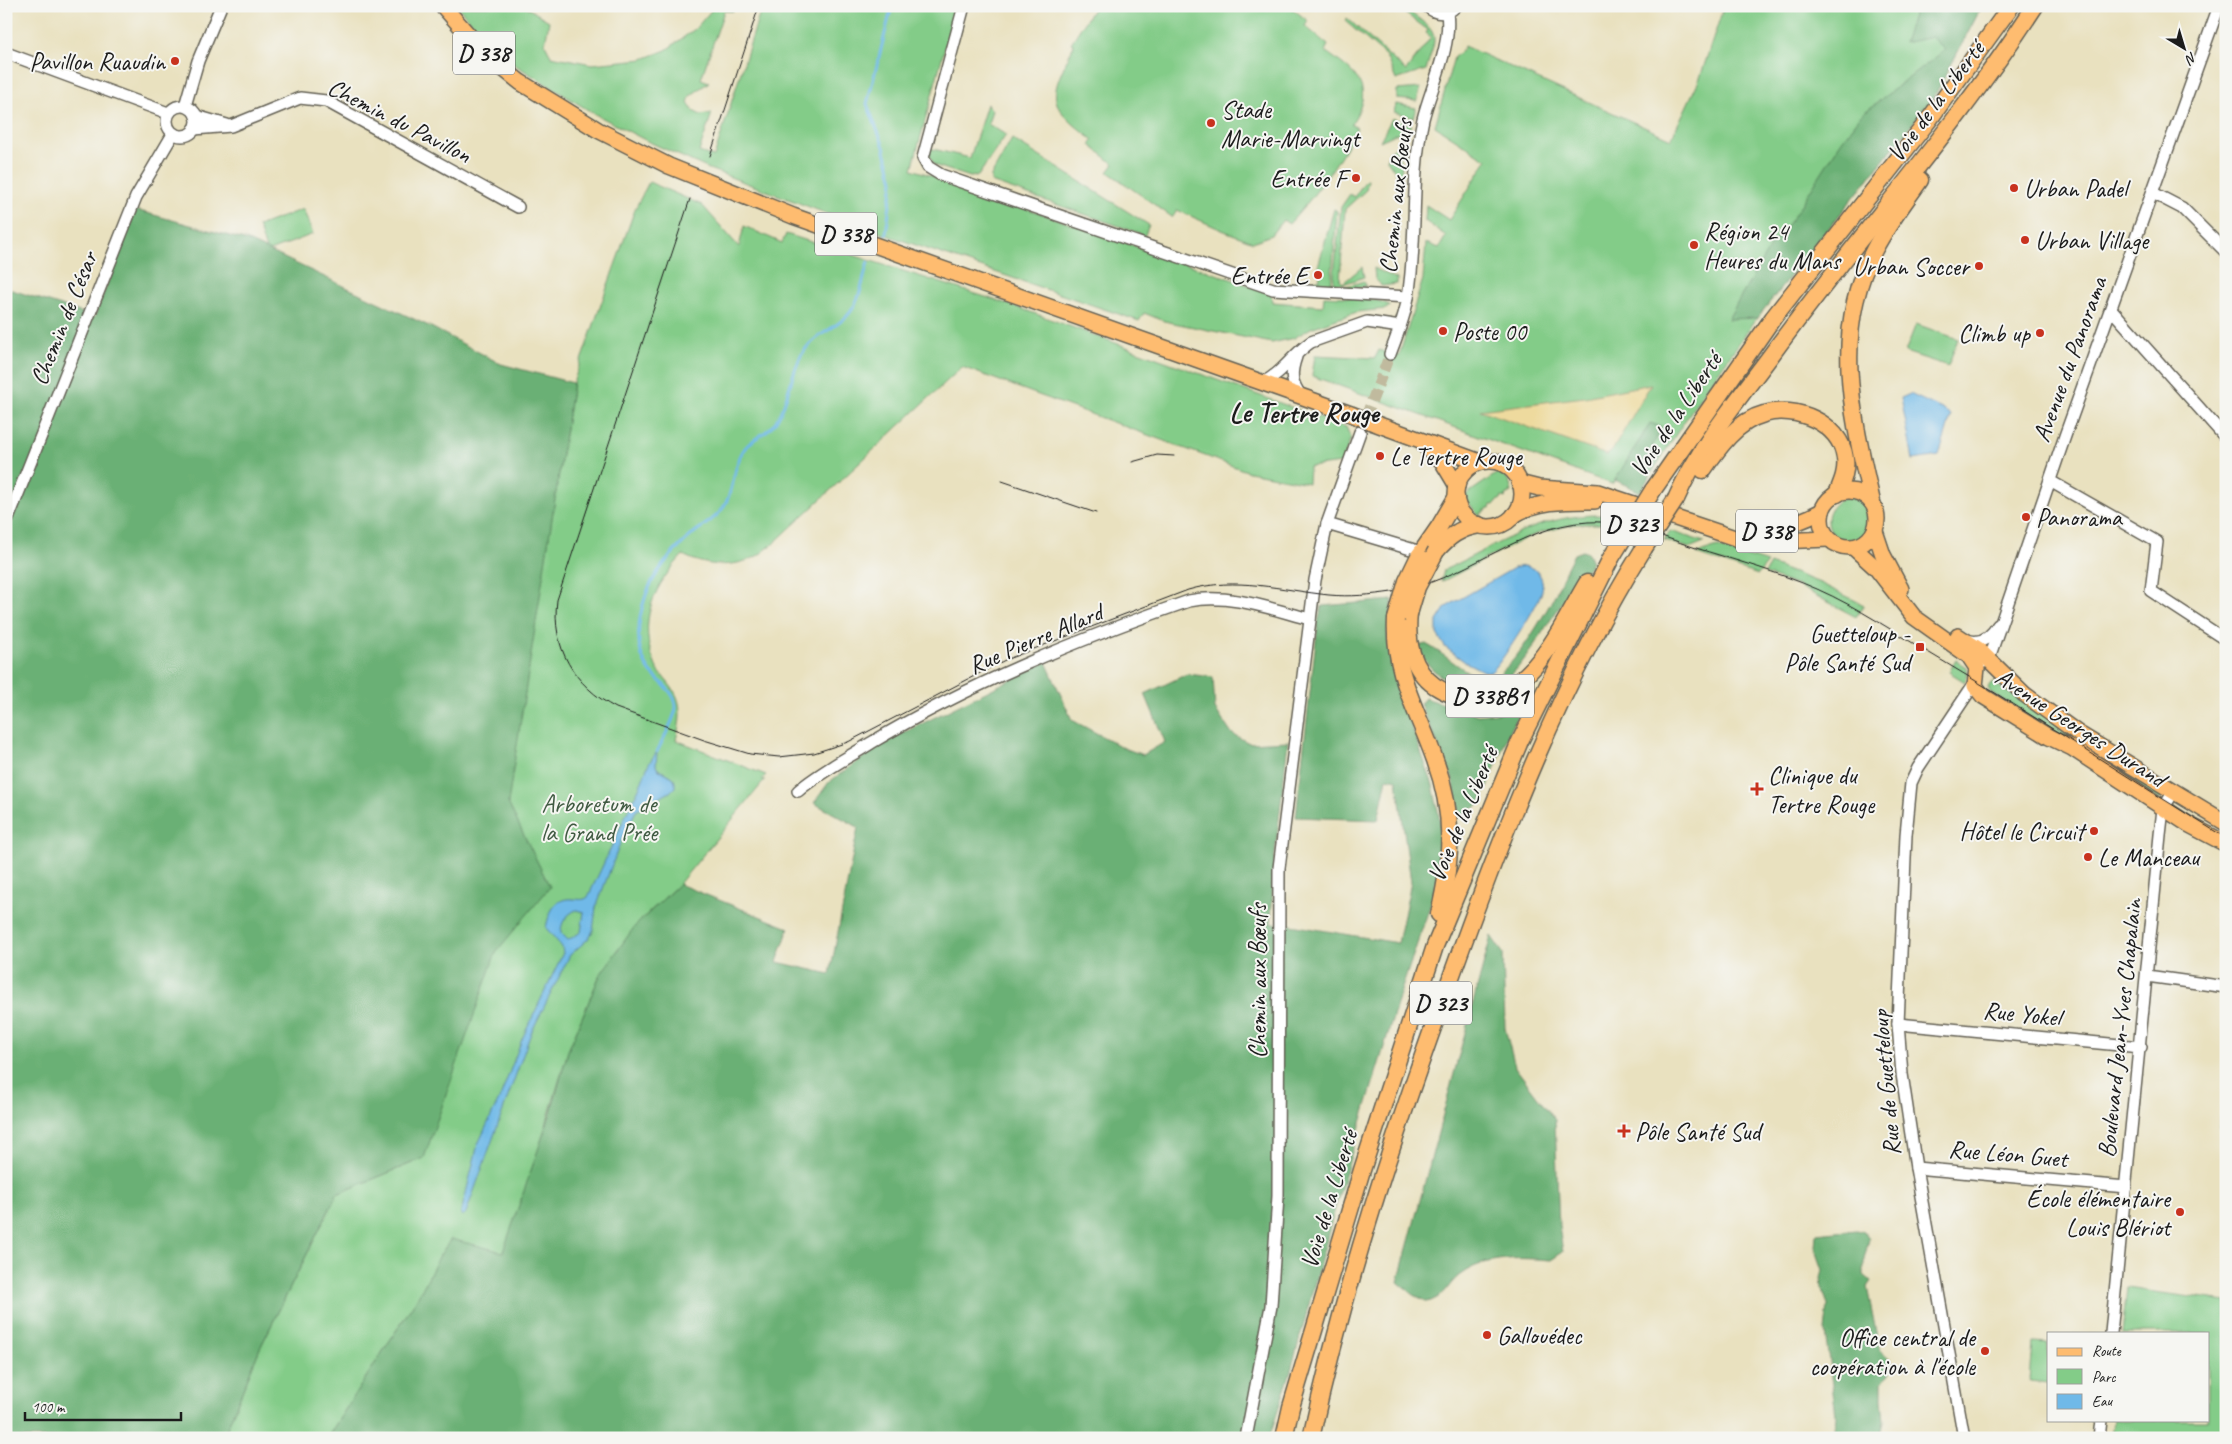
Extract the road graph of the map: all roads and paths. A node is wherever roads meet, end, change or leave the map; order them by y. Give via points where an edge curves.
1 (221, 6) edge
2 (444, 6) edge
3 (964, 6) edge
4 (1427, 6) edge
5 (2011, 6) edge
6 (2035, 6) edge
7 (2045, 6) edge
8 (2219, 6) edge
9 (1452, 9) edge
10 (6, 53) edge
11 (185, 106) junction
12 (168, 113) junction
13 (196, 116) junction
14 (232, 126) junction
15 (194, 130) junction
16 (173, 134) junction
17 (2153, 193) junction
18 (518, 207) dead end
19 (2226, 252) edge
20 (1408, 297) junction
21 (2111, 309) junction
22 (1400, 327) junction
23 (1390, 354) tunnel mouth
24 (1296, 355) junction
25 (1262, 383) junction
26 (1301, 396) junction
27 (1360, 432) tunnel mouth
28 (2226, 438) edge
29 (1418, 440) junction
30 (1480, 462) junction
31 (2050, 481) junction
32 (1520, 483) junction
33 (1456, 492) junction
34 (1836, 494) junction
35 (1676, 499) junction
36 (1619, 501) junction
37 (1872, 502) junction
38 (1822, 511) junction
39 (1514, 515) junction
40 (6, 524) edge
41 (1327, 524) junction
42 (1479, 525) junction
43 (1708, 529) junction
44 (1875, 531) junction
45 (1830, 539) junction
46 (1853, 547) junction
47 (1425, 553) junction
48 (1611, 558) junction
49 (2004, 615) junction
50 (1402, 617) junction
51 (1310, 619) junction
52 (1962, 639) junction
53 (2226, 640) edge
54 (1970, 656) junction
55 (1989, 658) junction
56 (1976, 681) junction
57 (2024, 694) junction
58 (1983, 696) junction
59 (1960, 704) junction
60 (798, 791) dead end
61 (2174, 791) junction
62 (2163, 808) junction
63 (2226, 822) edge
64 (2226, 844) edge
65 (1435, 946) junction
66 (2147, 976) junction
67 (2226, 986) edge
68 (1898, 1024) junction
69 (2141, 1047) junction
70 (1916, 1168) junction
71 (2126, 1187) junction
72 (2111, 1332) edge
73 (2101, 1422) edge
74 (1246, 1438) edge
75 (1284, 1438) edge
76 (1311, 1438) edge
77 (1964, 1438) edge
78 (2099, 1438) edge

1 - 11 street via 201,53
2 - 25 main road, D 338 via 485,54 520,82 598,130 669,166 793,216
3 - 20 street via 923,158 928,168 1273,289
4 - 9 street via 1434,12
5 - 48 highway, Voie de la Liberté / D 323, bridge via 1928,121 1773,318 1653,490
6 - 35 highway, Voie de la Liberté / D 323 via 1985,80 1788,331 1699,457
7 - 37 highway via 2004,69 1904,203 1866,267 1851,320 1848,368 1857,433
8 - 17 street, Avenue du Panorama
9 - 20 street, Chemin aux Bœufs via 1424,119 1415,170 1416,209
10 - 12 street
11 - 12 street via 176,107
11 - 13 street
12 - 16 street via 167,125
13 - 14 street
13 - 15 street
14 - 15 street, Chemin du Pavillon
14 - 18 street, Chemin du Pavillon via 300,98 326,101
15 - 16 street via 183,136
16 - 40 street, Chemin de César via 136,196
17 - 19 street via 2182,208
17 - 21 street, Avenue du Panorama
20 - 22 street, Chemin aux Bœufs
21 - 28 street
21 - 31 street, Avenue du Panorama
22 - 23 street, Chemin aux Bœufs
22 - 24 street via 1367,322 1311,342
24 - 25 street
24 - 26 street via 1291,380
25 - 26 main road, D 338
26 - 29 main road, D 338, bridge
27 - 41 street, Chemin aux Bœufs
29 - 30 main road, D 338
29 - 33 main road, D 338 via 1442,461
30 - 32 main road via 1504,465 1512,470
30 - 33 main road via 1465,471
31 - 49 street, Avenue du Panorama
31 - 53 street via 2157,542 2151,591
32 - 36 main road, D 338 via 1539,488 1598,492
32 - 39 main road via 1521,499
33 - 42 main road via 1464,515
33 - 47 highway
34 - 35 highway via 1845,472 1841,444 1821,423 1802,414 1785,411 1763,414 1740,426
34 - 37 main road via 1854,491
34 - 38 main road
35 - 76 highway, Voie de la Liberté / D 323, bridge via 1620,586 1565,696 1480,897 1408,1096 1359,1254
36 - 39 main road, D 338 via 1538,504
36 - 43 main road, D 338
37 - 44 main road via 1878,516
38 - 43 main road, D 338 via 1804,522 1766,531
38 - 45 main road via 1822,524
39 - 42 main road via 1498,525
41 - 47 street
41 - 51 street, Chemin aux Bœufs
42 - 47 highway via 1461,530
43 - 45 main road, D 338 via 1756,542
44 - 46 main road via 1865,543
44 - 52 main road, Avenue Georges Durand via 1897,585 1930,620
45 - 46 main road via 1842,546
46 - 54 main road, Avenue Georges Durand via 1876,568 1914,617
47 - 50 highway, bridge via 1406,581
48 - 50 highway, D 338B1 via 1588,582 1529,672 1503,692 1489,696 1470,698 1453,695 1428,681 1412,652
48 - 65 highway, Voie de la Liberté / D 323 via 1520,741
49 - 52 street, Avenue du Panorama via 1982,641
49 - 55 street, Avenue du Panorama
50 - 65 highway via 1396,648 1402,678 1435,759 1448,815 1450,852
51 - 60 street, Rue Pierre Allard via 1219,598 1189,601 1017,666 900,726
51 - 74 street, Chemin aux Bœufs via 1279,868 1278,1196 1271,1306
52 - 55 main road, Avenue Georges Durand
54 - 55 street via 1982,662
54 - 56 main road, Avenue Georges Durand via 1977,668
55 - 57 main road, Avenue Georges Durand
56 - 57 main road via 1992,678
56 - 58 main road, Avenue Georges Durand via 1976,689
56 - 59 street, Rue de Guetteloup
57 - 61 main road, Avenue Georges Durand via 2079,734
58 - 59 street via 1970,697
58 - 62 main road, Avenue Georges Durand via 2048,737 2072,748
59 - 68 street, Rue de Guetteloup via 1911,782
61 - 62 street, Boulevard Jean-Yves Chapalain
61 - 63 main road, Avenue Georges Durand
62 - 64 main road, Avenue Georges Durand
62 - 66 street, Boulevard Jean-Yves Chapalain
65 - 75 highway, Voie de la Liberté / D 323 via 1362,1170
66 - 67 street
66 - 69 street, Boulevard Jean-Yves Chapalain
68 - 69 street, Rue Yokel
68 - 70 street, Rue de Guetteloup
69 - 71 street, Boulevard Jean-Yves Chapalain
70 - 71 street, Rue Léon Guet
70 - 77 street, Rue de Guetteloup
71 - 72 street, Boulevard Jean-Yves Chapalain
73 - 78 street

